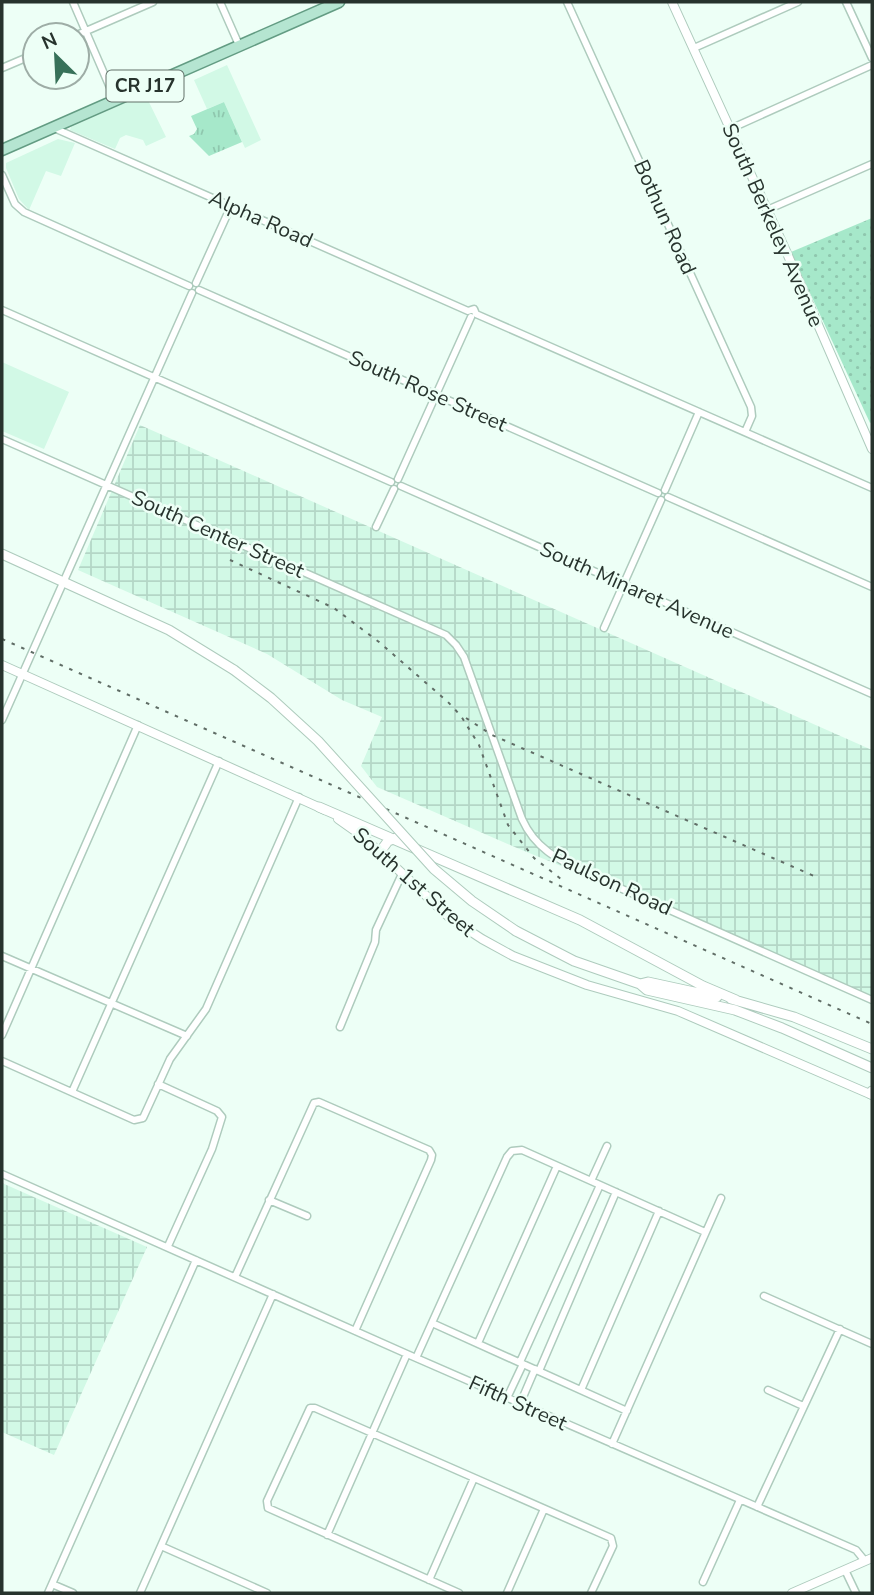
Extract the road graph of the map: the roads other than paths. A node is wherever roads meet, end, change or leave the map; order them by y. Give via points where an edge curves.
1 (73, 2) edge
2 (153, 2) edge
3 (220, 2) edge
4 (339, 2) edge
5 (567, 2) edge
6 (672, 2) edge
7 (798, 2) edge
8 (846, 2) edge
9 (81, 21) edge
10 (91, 30) edge
11 (91, 43) edge
12 (239, 45) junction
13 (694, 48) junction
14 (872, 58) edge
15 (21, 60) edge
16 (872, 65) edge
17 (2, 68) edge
18 (116, 99) junction
19 (52, 128) junction
20 (730, 128) junction
21 (2, 150) edge
22 (872, 164) edge
23 (2, 175) edge
24 (231, 206) junction
25 (767, 210) junction
26 (194, 288) junction
27 (2, 310) edge
28 (472, 314) junction
29 (155, 377) junction
30 (436, 395) junction
31 (699, 412) junction
32 (745, 432) junction
33 (2, 439) edge
34 (872, 449) edge
35 (396, 484) junction
36 (107, 485) junction
37 (872, 488) edge
38 (663, 495) junction
39 (376, 527) dead end
40 (2, 554) edge
41 (64, 582) junction
42 (623, 584) junction
43 (872, 587) edge
44 (604, 628) dead end
45 (435, 629) joint
46 (2, 665) edge
47 (23, 674) junction
48 (872, 694) edge
49 (2, 720) edge
50 (138, 725) junction
51 (219, 761) junction
52 (299, 797) junction
53 (319, 807) junction
54 (396, 838) junction
55 (380, 852) junction
56 (402, 874) junction
57 (2, 956) edge
58 (32, 967) junction
59 (640, 984) junction
60 (736, 1000) junction
61 (872, 1000) edge
62 (113, 1002) junction
63 (340, 1027) dead end
64 (2, 1035) edge
65 (187, 1036) junction
66 (872, 1049) edge
67 (2, 1061) edge
68 (872, 1068) edge
69 (158, 1084) junction
70 (72, 1092) junction
71 (872, 1093) edge
72 (607, 1146) dead end
73 (557, 1166) junction
74 (2, 1174) edge
75 (591, 1181) junction
76 (600, 1185) junction
77 (616, 1192) junction
78 (721, 1198) dead end
79 (270, 1200) junction
80 (659, 1211) junction
81 (307, 1216) dead end
82 (705, 1232) junction
83 (168, 1247) junction
84 (196, 1259) junction
85 (235, 1277) junction
86 (273, 1294) junction
87 (764, 1296) dead end
88 (432, 1323) junction
89 (840, 1329) junction
90 (355, 1331) junction
91 (478, 1343) junction
92 (872, 1344) edge
93 (407, 1354) junction
94 (416, 1358) junction
95 (522, 1363) junction
96 (537, 1370) junction
97 (517, 1377) junction
98 (530, 1382) junction
99 (581, 1390) junction
100 (768, 1390) dead end
101 (507, 1398) junction
102 (520, 1404) junction
103 (803, 1406) junction
104 (627, 1410) junction
105 (372, 1432) junction
106 (612, 1444) junction
107 (474, 1478) junction
108 (740, 1500) junction
109 (758, 1507) junction
110 (544, 1509) junction
111 (327, 1535) junction
112 (161, 1546) junction
113 (869, 1560) edge
114 (845, 1570) junction
115 (429, 1580) junction
116 (703, 1582) dead end
117 (52, 1584) junction
118 (48, 1593) edge
119 (73, 1593) edge
120 (140, 1593) edge
121 (267, 1593) edge
122 (459, 1593) edge
123 (507, 1593) edge
124 (592, 1593) edge
125 (792, 1593) edge
126 (856, 1593) edge

1 - 9 street
2 - 10 street
3 - 12 street
4 - 12 main road, CR J17
5 - 32 street, Bothun Road via 751,407
6 - 13 street, South Berkeley Avenue
7 - 13 street
8 - 14 street
11 - 18 street
12 - 18 main road, CR J17
13 - 20 street, South Berkeley Avenue
15 - 17 street
16 - 20 street
18 - 19 main road, CR J17
19 - 21 main road, CR J17
19 - 24 street, Alpha Road
20 - 25 street, South Berkeley Avenue
22 - 25 street
23 - 26 street, South Rose Street via 15,205 24,212
24 - 26 street
24 - 28 street, Alpha Road
25 - 34 street, South Berkeley Avenue
26 - 29 street
26 - 30 street, South Rose Street
27 - 29 street, South Minaret Avenue
28 - 30 street
28 - 31 street, Alpha Road
29 - 35 street, South Minaret Avenue
29 - 36 street
30 - 35 street
30 - 38 street, South Rose Street
31 - 32 street, Alpha Road
31 - 38 street
32 - 37 street, Alpha Road
33 - 36 street, South Center Street
35 - 39 street
35 - 42 street, South Minaret Avenue
36 - 41 street
36 - 45 street, South Center Street
38 - 42 street
38 - 43 street, South Rose Street
40 - 41 main road
41 - 47 street
41 - 59 main road, bridge via 169,630 234,670 279,705 435,869 472,901 516,931 574,961
42 - 44 street
42 - 48 street, South Minaret Avenue
45 - 61 street, Paulson Road via 464,657 522,819 544,850
46 - 47 street, South 1st Street
47 - 49 street
47 - 50 street, South 1st Street
50 - 51 street, South 1st Street
50 - 58 street
51 - 52 street, South 1st Street
51 - 62 street
52 - 53 street, South 1st Street
52 - 65 street via 206,1009
53 - 54 main road
53 - 55 street, South 1st Street
54 - 55 main road
54 - 60 main road via 580,920
55 - 56 street, South 1st Street
56 - 63 street
56 - 71 street, South 1st Street via 450,918 513,956 587,985 686,1014
57 - 58 street
58 - 62 street
58 - 64 street
59 - 60 main road
59 - 68 main road via 735,1010
60 - 66 main road via 807,1021
62 - 65 street
62 - 70 street
65 - 69 street
67 - 70 street
69 - 70 street via 140,1120
69 - 83 street via 221,1114 222,1120
72 - 75 street
73 - 75 street
73 - 88 street via 522,1150 512,1151
73 - 91 street
74 - 83 street, Fifth Street
75 - 76 street
76 - 77 street
76 - 95 street
77 - 80 street
77 - 96 street
78 - 82 street
79 - 81 street
79 - 85 street
79 - 90 street via 314,1103 432,1154
80 - 82 street
80 - 99 street
82 - 104 street
83 - 84 street, Fifth Street
84 - 85 street, Fifth Street
84 - 117 street
85 - 86 street, Fifth Street
86 - 90 street, Fifth Street
86 - 112 street
87 - 89 street
88 - 91 street
88 - 94 street
89 - 92 street
89 - 103 street
90 - 93 street, Fifth Street
91 - 95 street
93 - 94 street, Fifth Street
93 - 105 street
94 - 101 street, Fifth Street
95 - 96 street
95 - 97 street
96 - 98 street
96 - 99 street
97 - 98 street
97 - 101 street
98 - 102 street
99 - 104 street
100 - 103 street
101 - 102 street, Fifth Street
102 - 106 street, Fifth Street
103 - 109 street
104 - 106 street
105 - 107 street
105 - 111 street
105 - 111 street via 310,1408 267,1502 270,1510
106 - 108 street, Fifth Street
107 - 110 street
107 - 115 street
108 - 109 street, Fifth Street
108 - 116 street
109 - 113 street, Fifth Street
110 - 123 street
110 - 124 street via 613,1540
111 - 115 street
112 - 120 street
112 - 121 street
113 - 114 street
114 - 125 street
114 - 126 street
115 - 122 street
117 - 118 street
117 - 119 street

